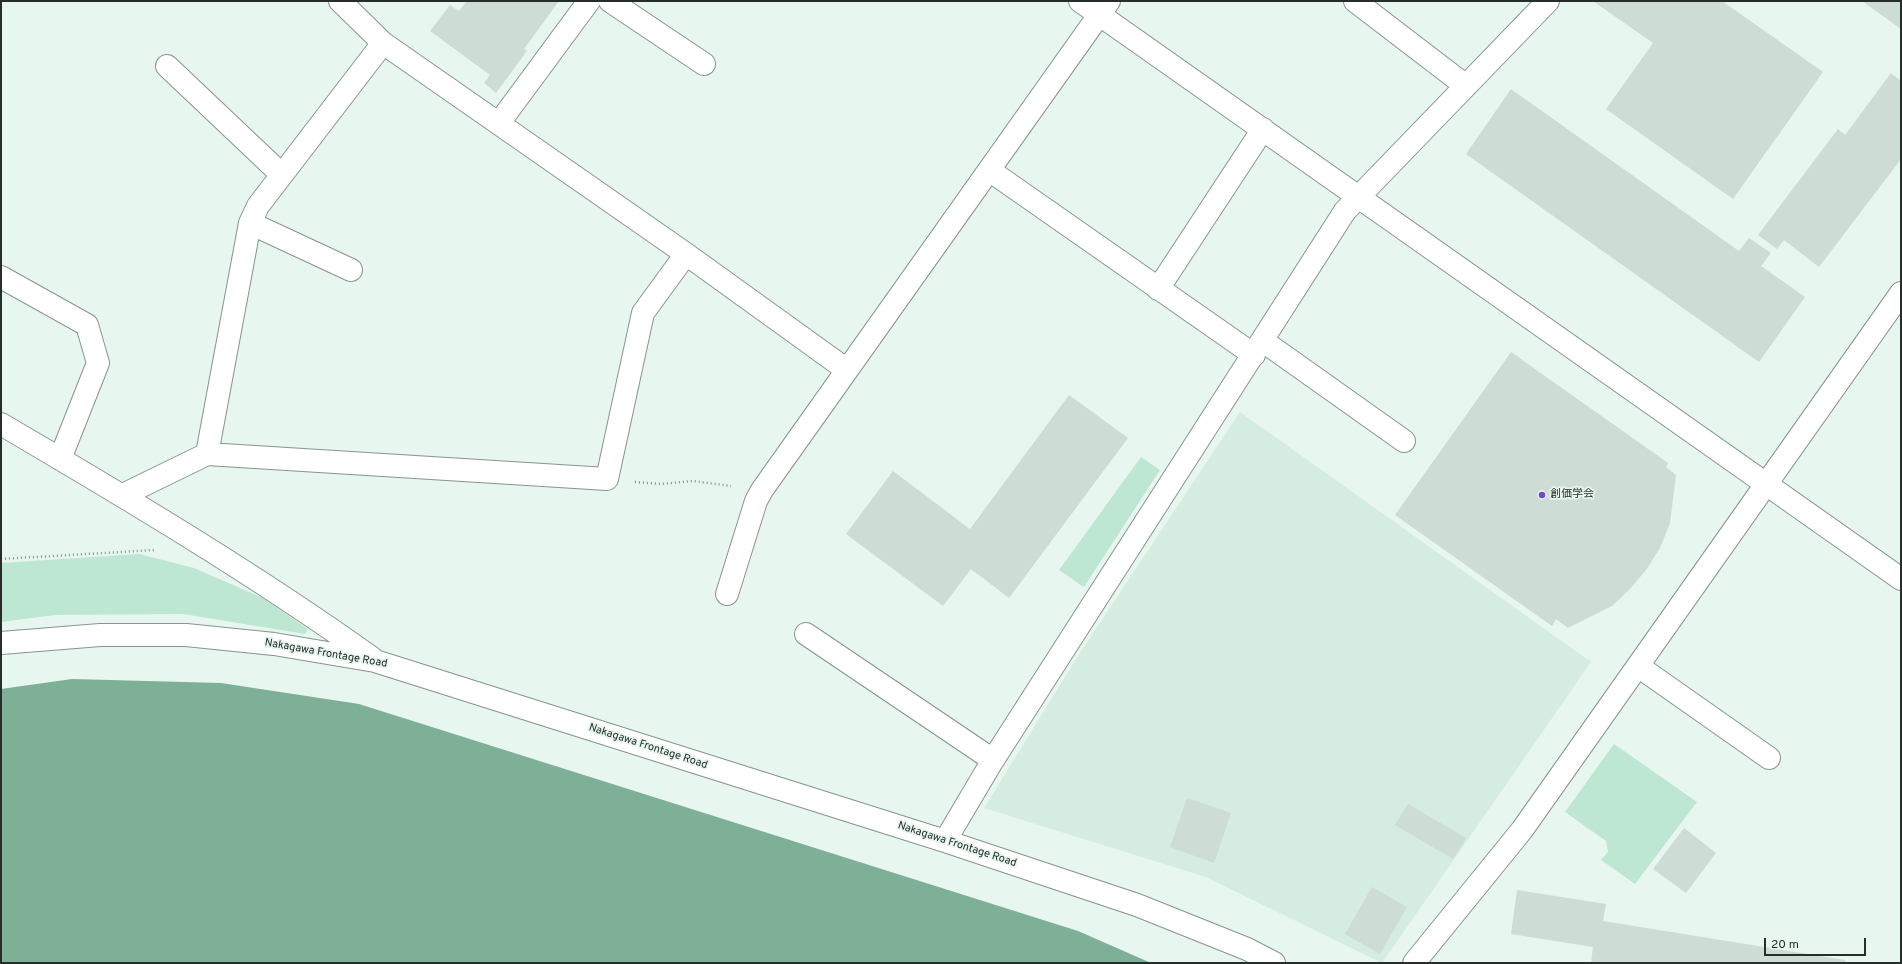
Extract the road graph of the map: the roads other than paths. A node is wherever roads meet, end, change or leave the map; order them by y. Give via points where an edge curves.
1 (340, 1) edge
2 (589, 1) edge
3 (610, 1) edge
4 (1080, 1) edge
5 (1355, 1) edge
6 (1548, 1) edge
7 (1104, 8) edge
8 (382, 43) junction
9 (704, 64) dead end
10 (167, 66) dead end
11 (1466, 86) junction
12 (499, 123) junction
13 (1263, 129) junction
14 (989, 170) junction
15 (281, 174) junction
16 (1359, 198) junction
17 (250, 223) junction
18 (686, 254) junction
19 (352, 270) dead end
20 (1, 277) edge
21 (1158, 289) junction
22 (1901, 293) edge
23 (1258, 348) junction
24 (848, 370) junction
25 (1, 424) edge
26 (1404, 441) dead end
27 (207, 454) junction
28 (60, 459) junction
29 (1766, 484) junction
30 (123, 495) junction
31 (1901, 579) edge
32 (727, 594) dead end
33 (806, 634) dead end
34 (1, 643) edge
35 (375, 661) junction
36 (1638, 666) junction
37 (1769, 758) dead end
38 (993, 760) junction
39 (945, 841) junction
40 (1274, 963) edge
41 (1414, 963) edge

1 - 8 street
2 - 12 street
3 - 9 street
4 - 7 street
5 - 11 street
6 - 11 street
7 - 13 street
7 - 14 street
8 - 12 street
8 - 15 street
10 - 15 street
11 - 16 street
12 - 18 street
13 - 16 street
13 - 21 street
14 - 21 street
14 - 24 street
15 - 17 street via 258,206
16 - 23 street via 1345,211
16 - 29 street
17 - 19 street
17 - 27 street
18 - 24 street
18 - 27 street via 643,314 607,479
20 - 28 street via 87,325 98,363
21 - 23 street
22 - 29 street
23 - 26 street
23 - 38 street
24 - 32 street via 756,502
25 - 28 street
27 - 30 street
28 - 30 street
29 - 31 street
29 - 36 street
30 - 35 street via 319,620
33 - 38 street
34 - 35 street, Nakagawa Frontage Road via 100,634 186,635 274,644
35 - 39 street, Nakagawa Frontage Road
36 - 37 street
36 - 41 street via 1522,830
38 - 39 street
39 - 40 street, Nakagawa Frontage Road via 1137,905 1247,949

